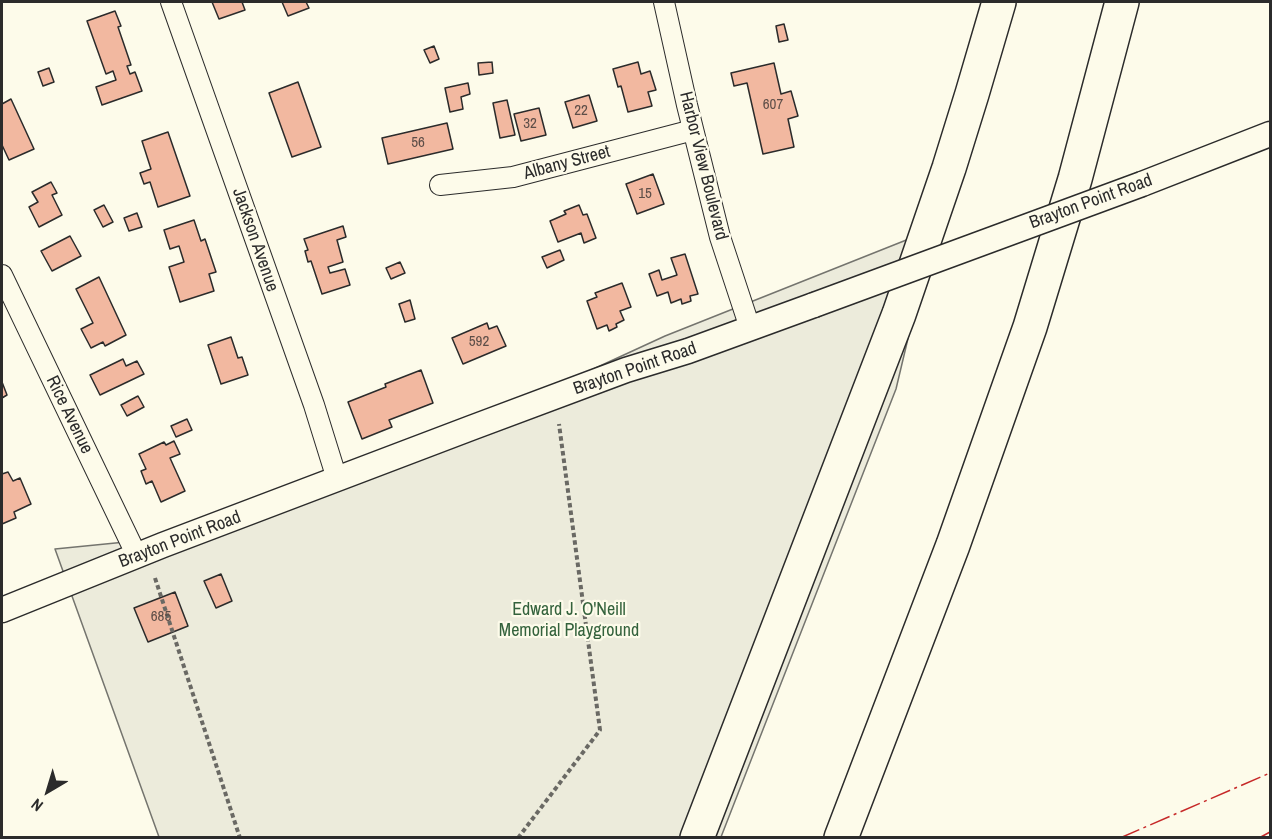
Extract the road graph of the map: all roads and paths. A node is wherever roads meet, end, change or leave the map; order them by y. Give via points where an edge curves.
1 (171, 2) edge
2 (664, 2) edge
3 (999, 2) edge
4 (1122, 2) edge
5 (693, 130) junction
6 (1270, 134) edge
7 (440, 185) dead end
8 (2, 275) edge
9 (7, 299) edge
10 (750, 328) junction
11 (559, 424) dead end
12 (337, 479) junction
13 (137, 556) junction
14 (155, 578) dead end
15 (2, 610) edge
16 (240, 837) edge
17 (518, 837) edge
18 (698, 837) edge
19 (841, 837) edge

1 - 12 street, Jackson Avenue
2 - 5 street, Harbor View Boulevard
3 - 18 highway via 949,168 899,314
4 - 19 highway via 1075,180 1030,327 953,545
5 - 7 street, Albany Street via 513,177
5 - 10 street, Harbor View Boulevard via 720,237
6 - 10 street, Brayton Point Road, bridge
8 - 9 street, Rice Avenue
9 - 13 street, Rice Avenue
10 - 12 street, Brayton Point Road
11 - 17 path via 600,730
12 - 13 street, Brayton Point Road
13 - 15 street, Brayton Point Road
14 - 16 path

